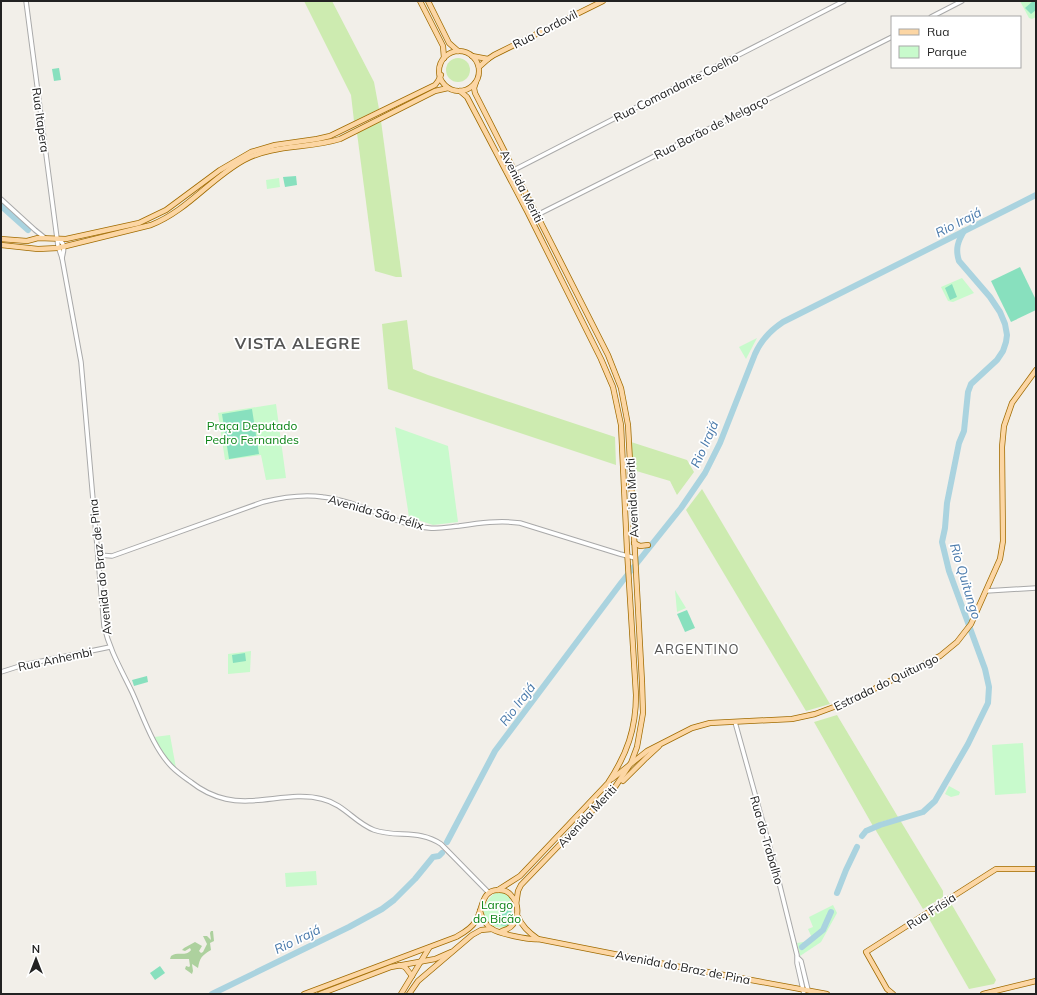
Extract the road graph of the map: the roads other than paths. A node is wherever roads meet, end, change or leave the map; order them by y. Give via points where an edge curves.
1 (26, 1) edge
2 (420, 1) edge
3 (428, 1) edge
4 (603, 1) edge
5 (844, 1) edge
6 (962, 1) edge
7 (933, 16) edge
8 (891, 38) edge
9 (458, 51) junction
10 (472, 56) junction
11 (444, 58) junction
12 (488, 58) junction
13 (479, 67) junction
14 (441, 75) junction
15 (476, 82) junction
16 (448, 88) junction
17 (460, 91) junction
18 (515, 169) junction
19 (508, 173) junction
20 (1, 199) edge
21 (537, 215) junction
22 (531, 218) junction
23 (35, 230) junction
24 (56, 232) joint
25 (45, 238) junction
26 (54, 238) junction
27 (1, 239) edge
28 (34, 239) junction
29 (1, 245) edge
30 (64, 247) junction
31 (58, 248) junction
32 (38, 249) junction
33 (62, 258) junction
34 (1036, 370) edge
35 (634, 543) junction
36 (648, 545) dead end
37 (98, 555) junction
38 (627, 556) junction
39 (636, 560) junction
40 (1036, 588) edge
41 (986, 591) junction
42 (110, 647) junction
43 (633, 668) junction
44 (1, 672) edge
45 (642, 682) junction
46 (636, 694) junction
47 (643, 696) junction
48 (735, 722) junction
49 (666, 741) junction
50 (637, 747) junction
51 (647, 751) junction
52 (631, 763) junction
53 (608, 783) junction
54 (615, 787) junction
55 (1036, 869) edge
56 (498, 890) junction
57 (489, 893) junction
58 (516, 905) junction
59 (480, 911) junction
60 (517, 915) junction
61 (492, 930) junction
62 (500, 932) junction
63 (538, 939) junction
64 (430, 947) junction
65 (451, 952) junction
66 (420, 961) junction
67 (398, 965) junction
68 (412, 976) junction
69 (1036, 981) edge
70 (805, 991) edge
71 (886, 991) edge
72 (304, 994) edge
73 (320, 994) edge
74 (401, 994) edge
75 (409, 994) edge
76 (827, 994) edge
77 (892, 994) edge
78 (983, 994) edge

1 - 24 street, Rua Itapera
2 - 11 main road via 443,46
3 - 9 main road via 449,43
4 - 12 main road, Rua Cordovil
5 - 18 street, Rua Comandante Coelho
6 - 7 street
8 - 21 street, Rua Barão de Melgaço
9 - 10 main road
9 - 11 main road
10 - 12 main road
10 - 13 main road
11 - 14 main road via 440,67
12 - 13 main road, Rua Cordovil
13 - 15 main road
14 - 16 main road via 443,83
14 - 26 main road via 434,85 330,136 275,144 250,152 153,218 70,238
15 - 17 main road via 470,88
15 - 18 main road, Avenida Meriti via 475,93
16 - 17 main road
16 - 30 main road via 435,91 340,139 278,149 244,160 159,222
17 - 19 main road, Avenida Meriti via 467,97
18 - 19 street, Rua Comandante Coelho
18 - 21 main road, Avenida Meriti
19 - 22 main road, Avenida Meriti
20 - 23 street
21 - 22 street, Rua Barão de Melgaço
21 - 35 main road, Avenida Meriti via 608,355 620,384 628,426
22 - 38 main road, Avenida Meriti via 613,387 621,430
23 - 25 street
23 - 28 street
24 - 26 main road
25 - 26 main road
25 - 28 main road
26 - 30 street via 63,242
26 - 31 street, Avenida do Braz de Pina
27 - 28 main road
28 - 32 main road
29 - 32 main road
30 - 31 main road
30 - 33 street, Avenida do Braz de Pina
31 - 32 main road
31 - 33 street, Avenida do Braz de Pina
33 - 37 street, Avenida do Braz de Pina via 81,362
34 - 41 main road, Estrada do Quitungo via 1012,403 1004,426 1003,551
35 - 36 main road via 640,546
35 - 39 main road, Avenida Meriti
37 - 38 street, Avenida São Félix via 112,556 263,502 299,496 338,500 402,522 427,527 520,523
37 - 42 street, Avenida do Braz de Pina via 104,626
38 - 39 street, Avenida São Félix
38 - 43 main road, Avenida Meriti
39 - 45 main road, Avenida Meriti
40 - 41 street
41 - 48 main road, Estrada do Quitungo via 966,631 947,652 934,660 835,708 798,719
42 - 44 street, Rua Anhembi
42 - 57 street, Avenida do Braz de Pina via 152,736 166,759 175,770 195,785 233,800 306,797 330,801 372,829 387,833 418,835 436,841
43 - 45 main road
43 - 46 main road, Avenida Meriti
45 - 47 main road, Avenida Meriti
46 - 47 main road
46 - 53 main road, Avenida Meriti via 636,714 631,737
47 - 50 main road, Avenida Meriti
48 - 49 main road, Estrada do Quitungo via 706,724
48 - 70 street, Rua do Trabalho via 798,958 801,961
49 - 51 main road, Estrada do Quitungo
49 - 54 main road, Estrada do Quitungo
50 - 51 main road via 640,752
50 - 52 main road, Avenida Meriti
51 - 52 main road, Estrada do Quitungo
52 - 53 main road, Estrada do Quitungo
52 - 54 main road, Avenida Meriti
53 - 56 main road, Avenida Meriti via 520,876
54 - 58 main road, Avenida Meriti via 521,885
55 - 71 main road, Rua Frísia via 996,869 866,952
56 - 57 main road
56 - 58 main road via 508,892
57 - 59 main road via 482,901
58 - 60 main road
59 - 61 main road via 483,920
59 - 64 main road via 470,928 456,937
60 - 62 main road via 513,926
60 - 63 main road via 528,932
61 - 62 main road
61 - 65 main road via 477,932
62 - 63 main road, Avenida do Braz de Pina via 531,940
63 - 70 main road, Avenida do Braz de Pina
64 - 66 main road
64 - 72 main road
65 - 66 main road via 435,959
65 - 75 main road via 418,981
66 - 67 main road
66 - 68 main road
67 - 68 main road via 405,967
67 - 73 main road
68 - 74 main road
69 - 78 main road
70 - 76 main road, Avenida do Braz de Pina
71 - 77 main road

